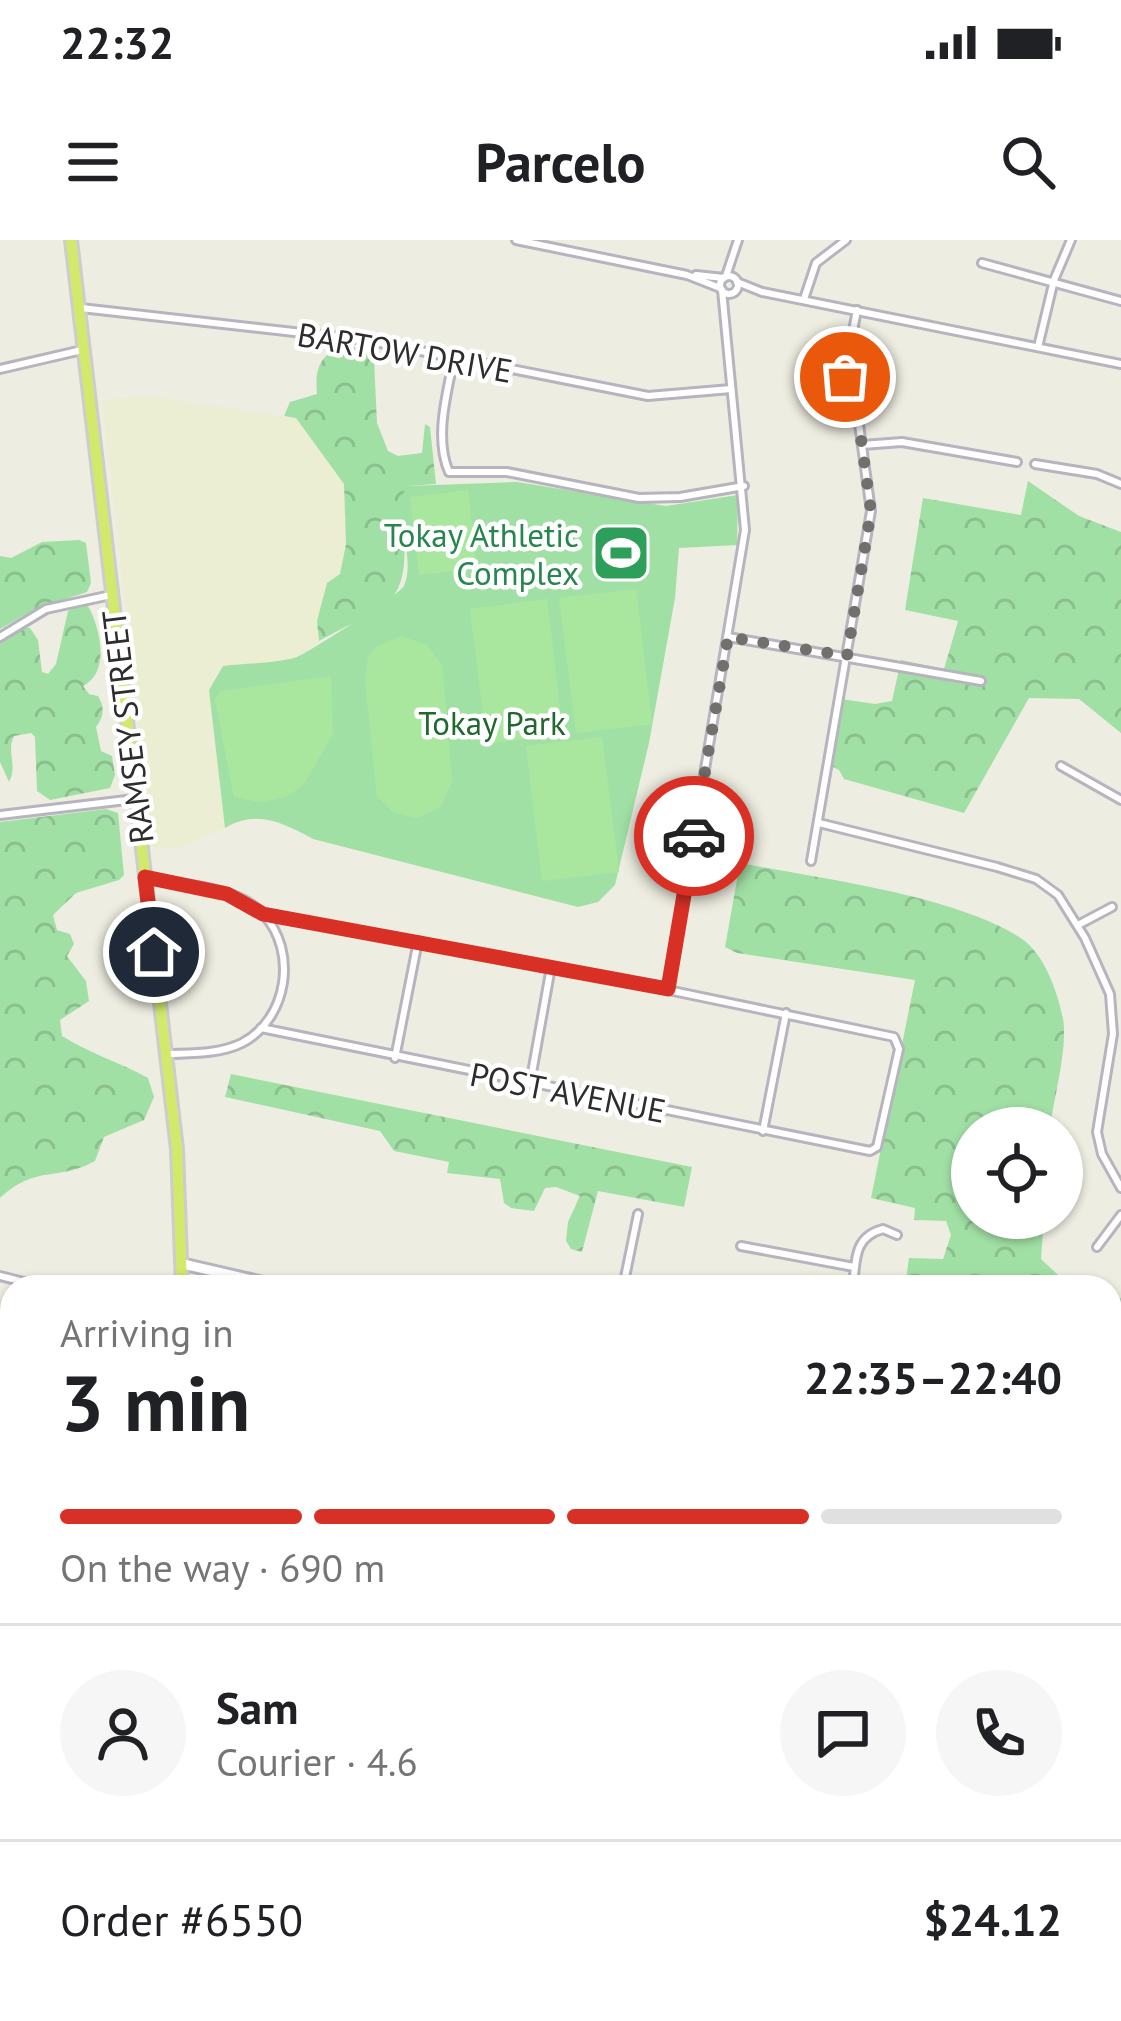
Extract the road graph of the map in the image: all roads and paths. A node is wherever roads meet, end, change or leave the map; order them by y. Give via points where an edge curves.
1 (71, 240) edge
2 (516, 240) edge
3 (738, 240) edge
4 (846, 240) edge
5 (1071, 240) edge
6 (982, 262) dead end
7 (687, 275) junction
8 (731, 279) junction
9 (1054, 280) junction
10 (721, 289) junction
11 (762, 292) junction
12 (733, 293) junction
13 (804, 299) junction
14 (1121, 301) edge
15 (78, 308) junction
16 (857, 310) junction
17 (723, 321) junction
18 (1038, 347) junction
19 (82, 350) junction
20 (454, 358) junction
21 (1121, 364) edge
22 (0, 370) edge
23 (731, 389) junction
24 (862, 445) junction
25 (1017, 462) dead end
26 (1035, 464) dead end
27 (1121, 484) edge
28 (744, 487) junction
29 (111, 595) junction
30 (0, 637) edge
31 (728, 637) junction
32 (847, 656) junction
33 (981, 681) dead end
34 (1060, 766) dead end
35 (135, 799) junction
36 (1121, 800) edge
37 (0, 815) edge
38 (819, 823) junction
39 (812, 861) dead end
40 (145, 877) junction
41 (1112, 907) dead end
42 (263, 914) junction
43 (1078, 925) junction
44 (418, 941) junction
45 (551, 967) junction
46 (668, 989) junction
47 (1117, 1004) edge
48 (785, 1012) junction
49 (261, 1028) junction
50 (166, 1054) junction
51 (395, 1058) junction
52 (530, 1084) junction
53 (763, 1131) junction
54 (1121, 1188) edge
55 (638, 1214) dead end
56 (1121, 1215) edge
57 (897, 1235) dead end
58 (741, 1246) dead end
59 (1096, 1247) dead end
60 (183, 1264) junction
61 (854, 1268) junction
62 (183, 1275) edge
63 (231, 1275) edge
64 (625, 1275) edge
65 (854, 1275) edge

1 - 15 main road, RAMSEY STREET
2 - 7 street
3 - 8 street
4 - 13 street via 816,263
5 - 9 street
6 - 9 street
7 - 8 street
7 - 10 street
8 - 10 street
8 - 11 street
8 - 12 street
9 - 14 street
9 - 18 street
10 - 12 street
10 - 17 street
11 - 12 street
11 - 13 street
12 - 17 street
13 - 16 street
15 - 19 main road, RAMSEY STREET
15 - 20 street, BARTOW DRIVE via 365,340
16 - 18 street
16 - 24 street via 845,372
17 - 23 street
18 - 21 street
19 - 22 street
19 - 29 main road, RAMSEY STREET
20 - 23 street, BARTOW DRIVE via 648,396
20 - 28 street via 443,417 449,472 507,472 639,498
23 - 28 street
24 - 25 street via 902,442
24 - 32 street via 871,511
26 - 27 street
28 - 31 street via 746,530
29 - 30 street via 46,609
29 - 35 main road, RAMSEY STREET
31 - 32 street
31 - 46 street
32 - 33 street
32 - 38 street
34 - 36 street
35 - 37 street
35 - 40 main road, RAMSEY STREET
38 - 39 street
38 - 43 street via 1036,879
40 - 42 street via 227,894
40 - 50 main road, RAMSEY STREET
41 - 43 street
42 - 44 street
42 - 49 street via 285,974
43 - 47 street
44 - 45 street
44 - 51 street
45 - 46 street
45 - 52 street
46 - 48 street
47 - 54 street via 1097,1132
48 - 53 street
48 - 53 street, POST AVENUE via 896,1038 898,1049 876,1149
49 - 50 street via 225,1049
49 - 51 street, POST AVENUE
50 - 60 main road, RAMSEY STREET
51 - 52 street, POST AVENUE
52 - 53 street, POST AVENUE
55 - 64 street
56 - 59 street
57 - 61 street via 869,1234
58 - 61 street
60 - 62 main road, RAMSEY STREET
60 - 63 street
61 - 65 street

